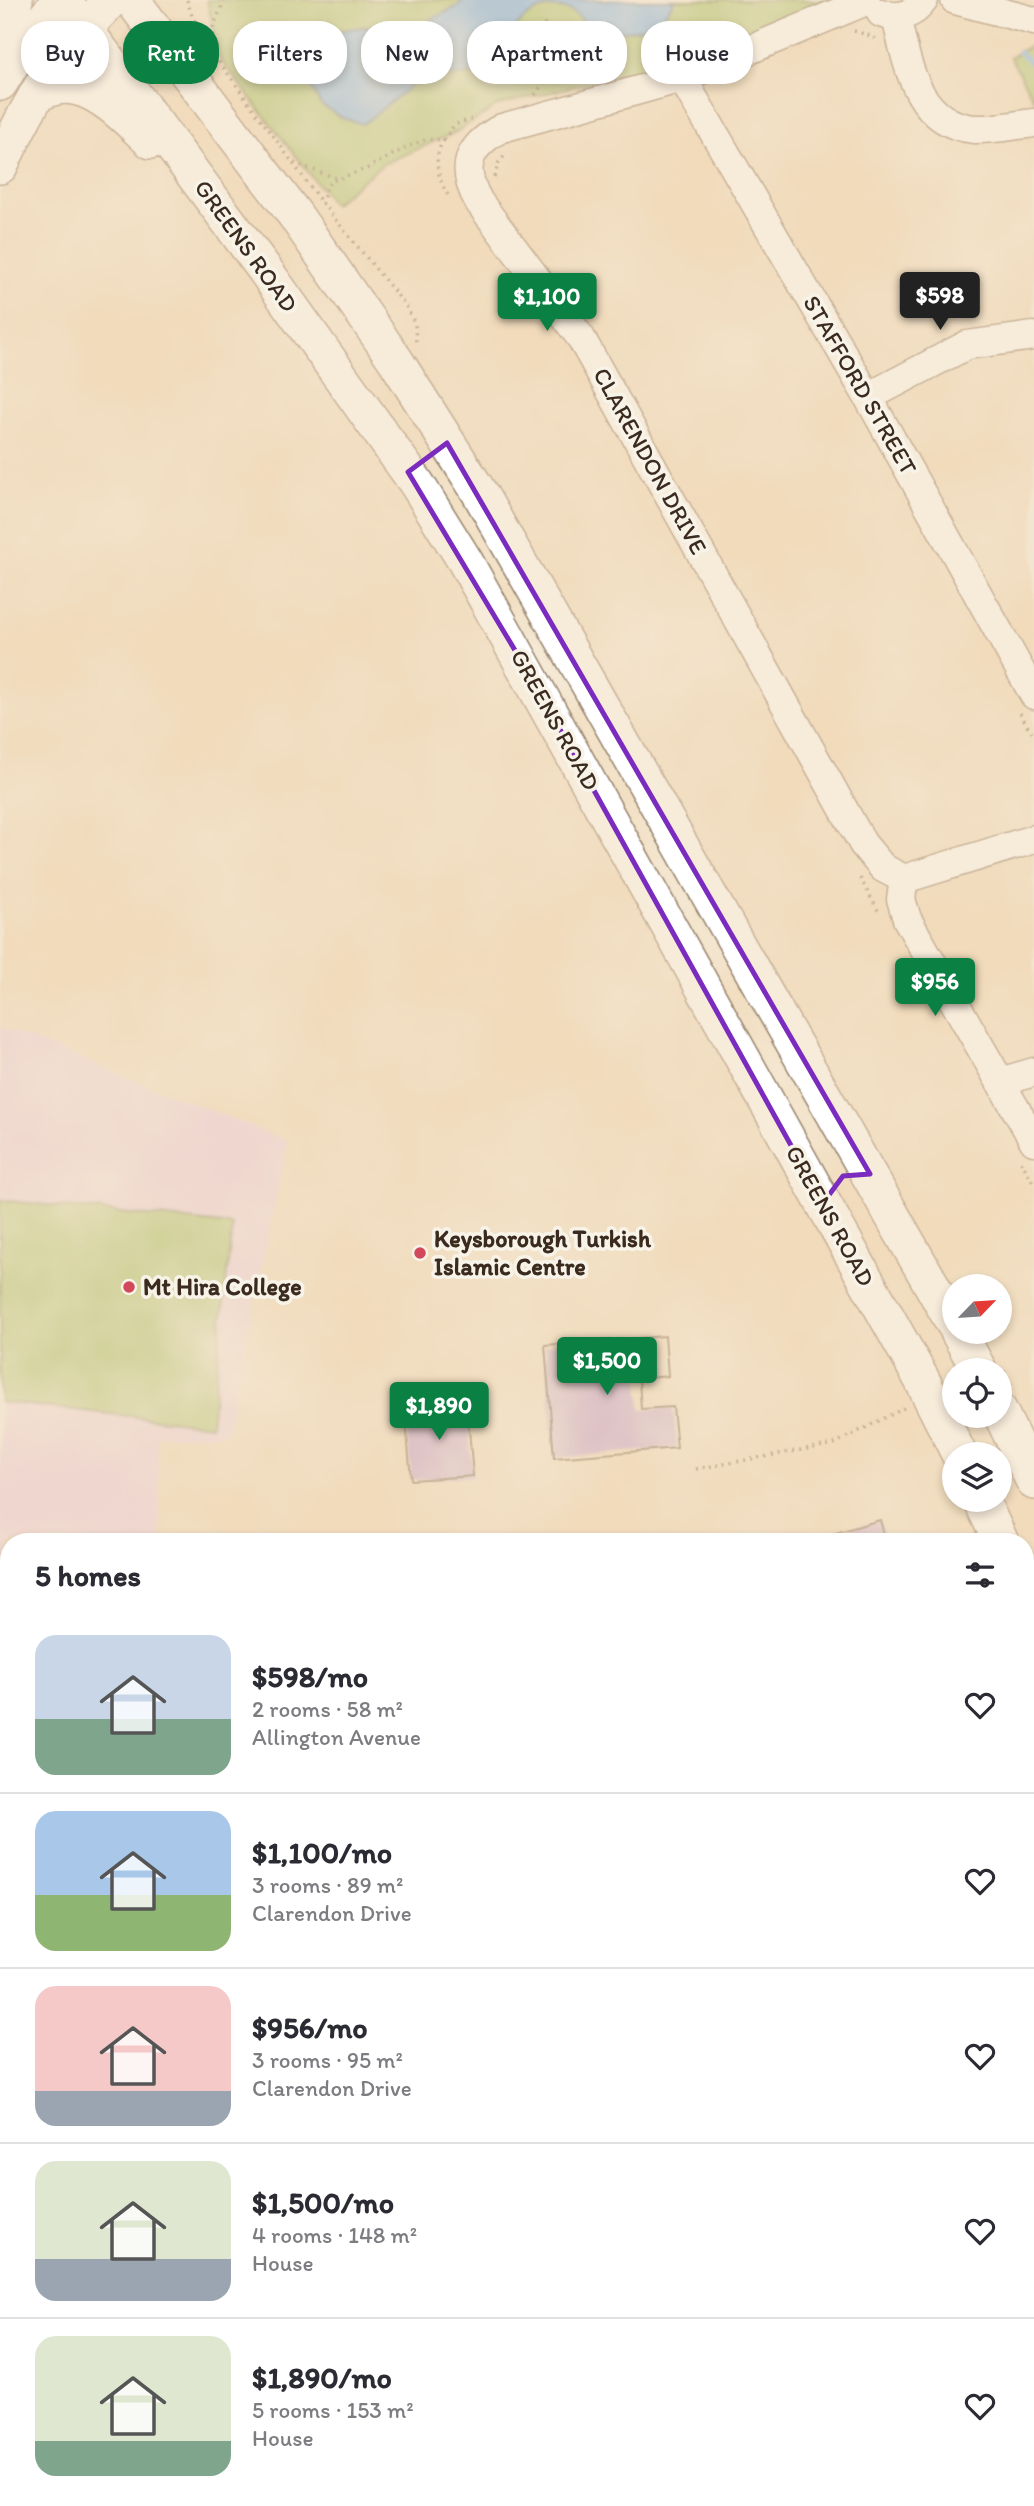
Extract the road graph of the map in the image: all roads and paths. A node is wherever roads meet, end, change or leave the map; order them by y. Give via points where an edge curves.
1 (15, 0) edge
2 (61, 0) edge
3 (111, 0) edge
4 (132, 0) edge
5 (168, 0) edge
6 (224, 0) edge
7 (924, 0) edge
8 (955, 0) edge
9 (866, 1) edge
10 (896, 17) junction
11 (79, 21) edge
12 (92, 21) edge
13 (148, 21) edge
14 (167, 21) edge
15 (216, 21) edge
16 (1034, 21) edge
17 (848, 31) dead end
18 (881, 47) dead end
19 (753, 48) edge
20 (109, 60) edge
21 (0, 68) edge
22 (0, 83) edge
23 (45, 84) edge
24 (196, 84) edge
25 (542, 84) edge
26 (660, 84) edge
27 (685, 84) edge
28 (36, 96) junction
29 (536, 99) dead end
30 (1034, 123) edge
31 (508, 152) dead end
32 (292, 162) dead end
33 (0, 166) edge
34 (338, 179) dead end
35 (495, 182) dead end
36 (209, 193) junction
37 (1034, 336) edge
38 (868, 397) junction
39 (447, 443) junction
40 (408, 472) junction
41 (1027, 704) edge
42 (1034, 737) edge
43 (1034, 839) edge
44 (904, 879) junction
45 (1034, 1072) edge
46 (1000, 1082) junction
47 (1034, 1141) edge
48 (870, 1174) junction
49 (823, 1203) junction
50 (942, 1303) edge
51 (969, 1344) edge
52 (981, 1358) edge
53 (912, 1402) dead end
54 (1012, 1416) edge
55 (953, 1442) edge
56 (696, 1469) dead end
57 (1034, 1482) edge
58 (987, 1512) edge
59 (997, 1533) edge

1 - 21 main road
2 - 11 main road, GREENS ROAD
2 - 22 main road
3 - 12 main road
4 - 13 main road, GREENS ROAD
5 - 14 main road
6 - 15 path
7 - 10 street via 914,11
8 - 16 street
9 - 10 street via 874,10
9 - 19 street, CLARENDON DRIVE
10 - 30 street via 910,75 943,120 974,129
17 - 18 path via 874,37
20 - 36 main road, GREENS ROAD
23 - 28 main road
24 - 39 main road, GREENS ROAD via 295,215
25 - 29 path
26 - 44 street, CLARENDON DRIVE via 484,137 472,150 470,180 479,202 581,338 863,844 883,869
27 - 38 street, STAFFORD STREET
28 - 33 main road
28 - 36 main road via 64,85 91,93
31 - 35 path via 493,175
32 - 34 path
36 - 40 main road, GREENS ROAD
37 - 38 street via 967,345
38 - 41 street, STAFFORD STREET
39 - 40 main road
39 - 48 main road, GREENS ROAD
40 - 49 main road, GREENS ROAD via 531,677
41 - 42 path
43 - 44 street
44 - 46 street via 901,900 907,919
45 - 46 street
46 - 47 street
48 - 49 main road via 843,1176
48 - 50 main road, GREENS ROAD
49 - 55 main road, GREENS ROAD
51 - 52 main road
53 - 56 path via 834,1444
54 - 57 main road
58 - 59 main road

